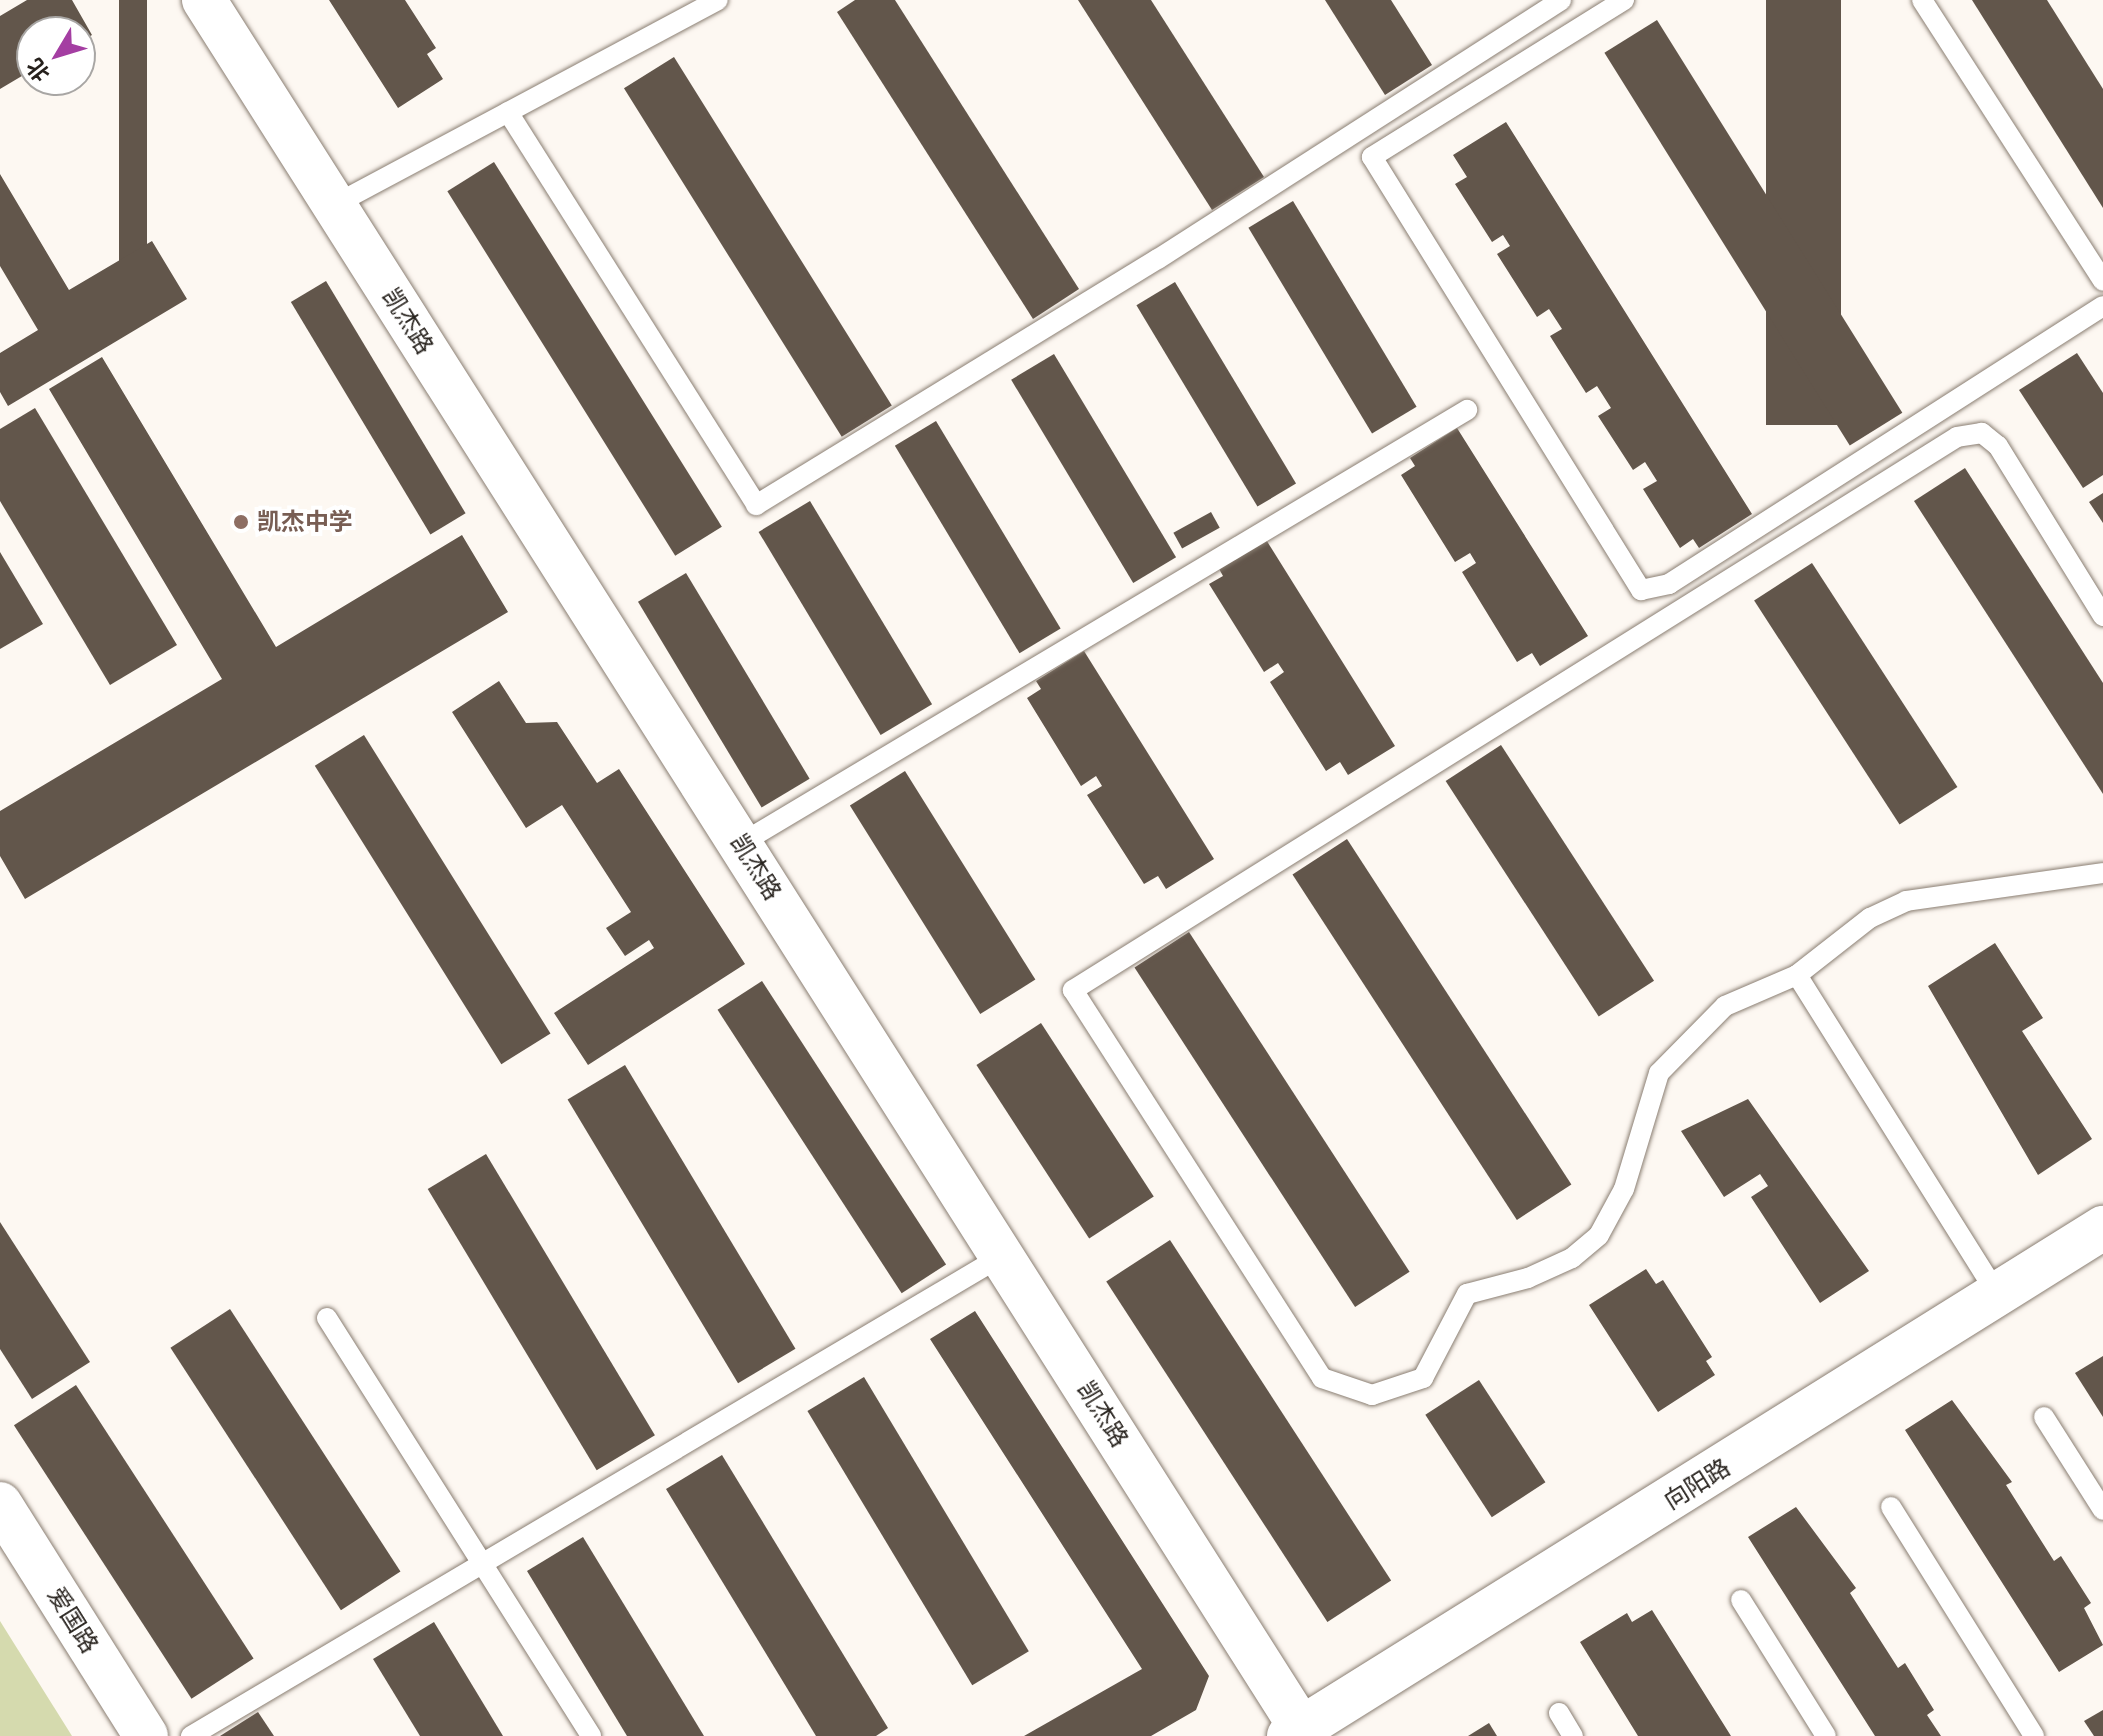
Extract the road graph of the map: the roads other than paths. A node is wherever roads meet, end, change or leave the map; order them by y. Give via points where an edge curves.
1 (204, 0) edge
2 (718, 0) edge
3 (1561, 0) edge
4 (1624, 0) edge
5 (1922, 0) edge
6 (508, 112) junction
7 (334, 205) junction
8 (2103, 281) edge
9 (2103, 306) edge
10 (1467, 410) dead end
11 (2103, 616) edge
12 (740, 844) junction
13 (2103, 873) edge
14 (1797, 975) junction
15 (2103, 1228) edge
16 (1002, 1256) junction
17 (1997, 1294) junction
18 (327, 1318) dead end
19 (2044, 1417) dead end
20 (0, 1504) edge
21 (1891, 1507) dead end
22 (2103, 1510) edge
23 (482, 1564) junction
24 (1741, 1600) dead end
25 (1559, 1713) dead end
26 (1299, 1734) edge
27 (146, 1736) edge
28 (191, 1736) edge
29 (591, 1736) edge
30 (1573, 1736) edge
31 (1826, 1736) edge
32 (2034, 1736) edge

1 - 7 street, 凯杰路
2 - 6 lane
3 - 6 lane via 1158,259 756,505
4 - 9 lane via 1372,157 1641,590 1669,584
5 - 8 lane
6 - 7 lane
7 - 12 street, 凯杰路
10 - 12 lane
11 - 14 lane via 1998,446 1982,433 1957,437 1073,990 1322,1378 1372,1395 1423,1378 1467,1294 1528,1278 1572,1258 1599,1235 1624,1189 1659,1073 1725,1006
12 - 16 street, 凯杰路
13 - 14 lane via 1906,901 1870,918
14 - 17 lane
15 - 17 street, 向阳路
16 - 23 lane
16 - 26 street, 凯杰路
17 - 26 street, 向阳路
18 - 23 lane
19 - 22 lane
20 - 27 street, 爱国路
21 - 32 lane
23 - 28 lane
23 - 29 lane
24 - 31 lane
25 - 30 lane

